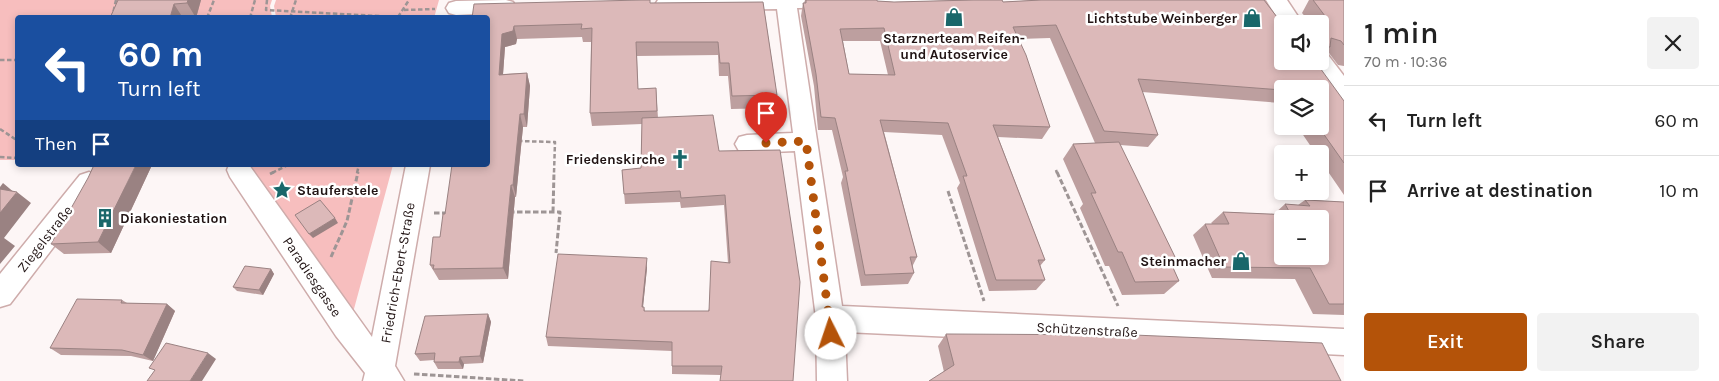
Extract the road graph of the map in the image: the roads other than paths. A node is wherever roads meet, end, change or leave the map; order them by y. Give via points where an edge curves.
1 (945, 0) edge
2 (1276, 0) edge
3 (786, 2) edge
4 (648, 4) edge
5 (523, 7) edge
6 (456, 9) edge
7 (1287, 15) edge
8 (1327, 70) edge
9 (1344, 93) edge
10 (806, 141) junction
11 (746, 144) dead end
12 (418, 167) edge
13 (239, 170) dead end
14 (89, 182) edge
15 (0, 296) edge
16 (830, 318) junction
17 (1344, 342) edge
18 (383, 378) edge
19 (832, 381) edge

1 - 3 street
2 - 7 street
3 - 4 street
3 - 10 street
5 - 6 street
8 - 9 street
10 - 11 street
10 - 16 street
12 - 18 street, Friedrich-Ebert-Straße
13 - 18 street, Paradiesgasse
14 - 15 street, Ziegelstraße
16 - 17 street, Schützenstraße
16 - 19 street

